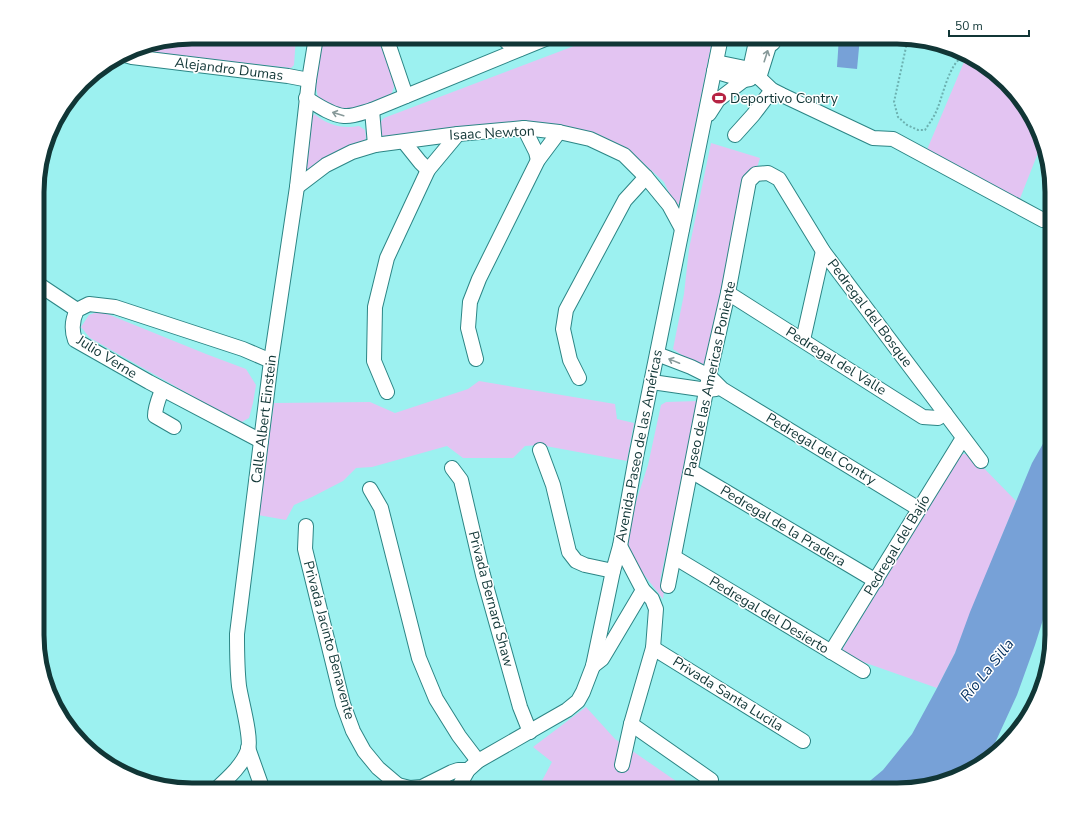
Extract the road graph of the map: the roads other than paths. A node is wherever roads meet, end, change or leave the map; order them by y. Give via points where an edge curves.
1 (315, 44) edge
2 (388, 44) edge
3 (510, 44) edge
4 (532, 44) edge
5 (720, 44) edge
6 (756, 44) edge
7 (772, 44) edge
8 (520, 49) junction
9 (131, 57) edge
10 (715, 67) junction
11 (751, 76) junction
12 (309, 80) junction
13 (772, 90) junction
14 (406, 96) junction
15 (306, 98) junction
16 (372, 110) junction
17 (705, 120) junction
18 (524, 128) junction
19 (560, 132) junction
20 (458, 134) junction
21 (735, 135) dead end
22 (404, 142) junction
23 (375, 145) junction
24 (538, 160) junction
25 (428, 170) junction
26 (756, 174) joint
27 (646, 176) junction
28 (297, 187) junction
29 (1043, 220) dead end
30 (682, 230) junction
31 (823, 250) junction
32 (44, 288) edge
33 (728, 293) junction
34 (77, 310) junction
35 (803, 340) junction
36 (657, 354) junction
37 (476, 359) dead end
38 (271, 361) junction
39 (579, 378) dead end
40 (652, 382) junction
41 (708, 383) junction
42 (162, 390) junction
43 (387, 392) dead end
44 (945, 413) junction
45 (174, 427) dead end
46 (962, 438) junction
47 (261, 441) junction
48 (540, 450) dead end
49 (981, 461) dead end
50 (452, 468) dead end
51 (691, 471) junction
52 (370, 489) dead end
53 (919, 509) junction
54 (306, 526) dead end
55 (620, 546) junction
56 (674, 557) junction
57 (613, 571) junction
58 (876, 581) junction
59 (668, 586) dead end
60 (643, 590) junction
61 (653, 648) junction
62 (831, 652) junction
63 (593, 666) junction
64 (863, 672) dead end
65 (631, 724) junction
66 (530, 732) junction
67 (802, 741) dead end
68 (248, 748) junction
69 (622, 765) dead end
70 (473, 766) junction
71 (711, 780) dead end
72 (222, 783) edge
73 (260, 783) edge
74 (395, 783) edge
75 (430, 783) edge
76 (462, 783) edge

1 - 12 street, Calle Albert Einstein
2 - 14 street
3 - 8 street
4 - 8 street
5 - 10 street, Avenida Paseo de las Américas
6 - 11 street
11 -> 7 street
8 - 14 street
9 - 12 street, Alejandro Dumas
10 - 11 street
10 - 17 street, Avenida Paseo de las Américas
11 - 13 street
11 - 17 street via 718,100
12 - 15 street, Calle Albert Einstein
13 - 21 street
13 - 29 street via 873,138 893,140
14 - 16 street
16 -> 15 street via 345,116
15 - 28 street, Calle Albert Einstein
16 - 23 street
17 - 30 street, Avenida Paseo de las Américas
18 - 19 street, Isaac Newton
18 - 20 street, Isaac Newton
18 - 24 street
19 - 24 street
19 - 27 street, Isaac Newton via 590,139 624,155
20 - 22 street, Isaac Newton
20 - 25 street
22 - 23 street, Isaac Newton
22 - 25 street
23 - 28 street, Isaac Newton via 352,152 326,165
24 - 37 street via 470,302 468,328
25 - 43 street via 388,258 375,307 374,361
26 - 31 street, Pedregal del Bosque via 768,173 779,179
26 - 33 street, Paseo de las Americas Poniente via 749,182
27 - 30 street, Isaac Newton via 669,205
27 - 39 street via 625,200 566,310 563,330 570,360
28 - 38 street, Calle Albert Einstein
30 - 36 street, Avenida Paseo de las Américas
31 - 35 street
31 - 44 street, Pedregal del Bosque
32 - 34 street
33 - 35 street, Pedregal del Valle
33 - 41 street, Paseo de las Americas Poniente
34 - 38 street via 89,304 115,307
34 - 42 street, Julio Verne via 71,331 75,340
35 - 44 street, Pedregal del Valle via 924,417 938,418
36 - 40 street, Avenida Paseo de las Américas
41 -> 36 street via 691,367
38 - 47 street, Calle Albert Einstein
40 - 41 street, Pedregal del Contry
40 - 55 street, Avenida Paseo de las Américas
41 - 51 street, Paseo de las Americas Poniente
41 - 53 street, Pedregal del Contry via 722,389
42 - 45 street via 155,416
42 - 47 street, Julio Verne
44 - 46 street, Pedregal del Bosque
46 - 49 street, Pedregal del Bosque
46 - 53 street, Pedregal del Bajío
47 - 68 street, Calle Albert Einstein via 237,634 237,667
48 - 57 street via 553,485 569,552 576,561 585,565
50 - 66 street, Privada Bernard Shaw via 461,480 485,582 520,707
51 - 56 street, Paseo de las Americas Poniente
51 - 58 street, Pedregal de la Pradera
52 - 70 street via 381,508 418,658 436,700 459,736
53 - 58 street, Pedregal del Bajío
54 - 74 street, Privada Jacinto Benavente via 305,549 343,704 364,751
55 - 57 street, Avenida Paseo de las Américas
55 - 60 street
56 - 59 street, Paseo de las Americas Poniente
56 - 62 street, Pedregal del Desierto
57 - 63 street, Avenida Paseo de las Américas
58 - 62 street, Pedregal del Bajío
60 - 61 street via 655,605
60 - 63 street via 608,650
61 - 65 street
61 - 67 street, Privada Santa Lucila
62 - 64 street, Pedregal del Desierto
63 - 66 street, Avenida Paseo de las Américas via 578,701
65 - 69 street
65 - 71 street
66 - 70 street, Avenida Paseo de las Américas
68 - 72 street via 241,763
68 - 73 street, Calle Albert Einstein
70 - 75 street, Privada Jacinto Benavente via 452,772
70 - 76 street

